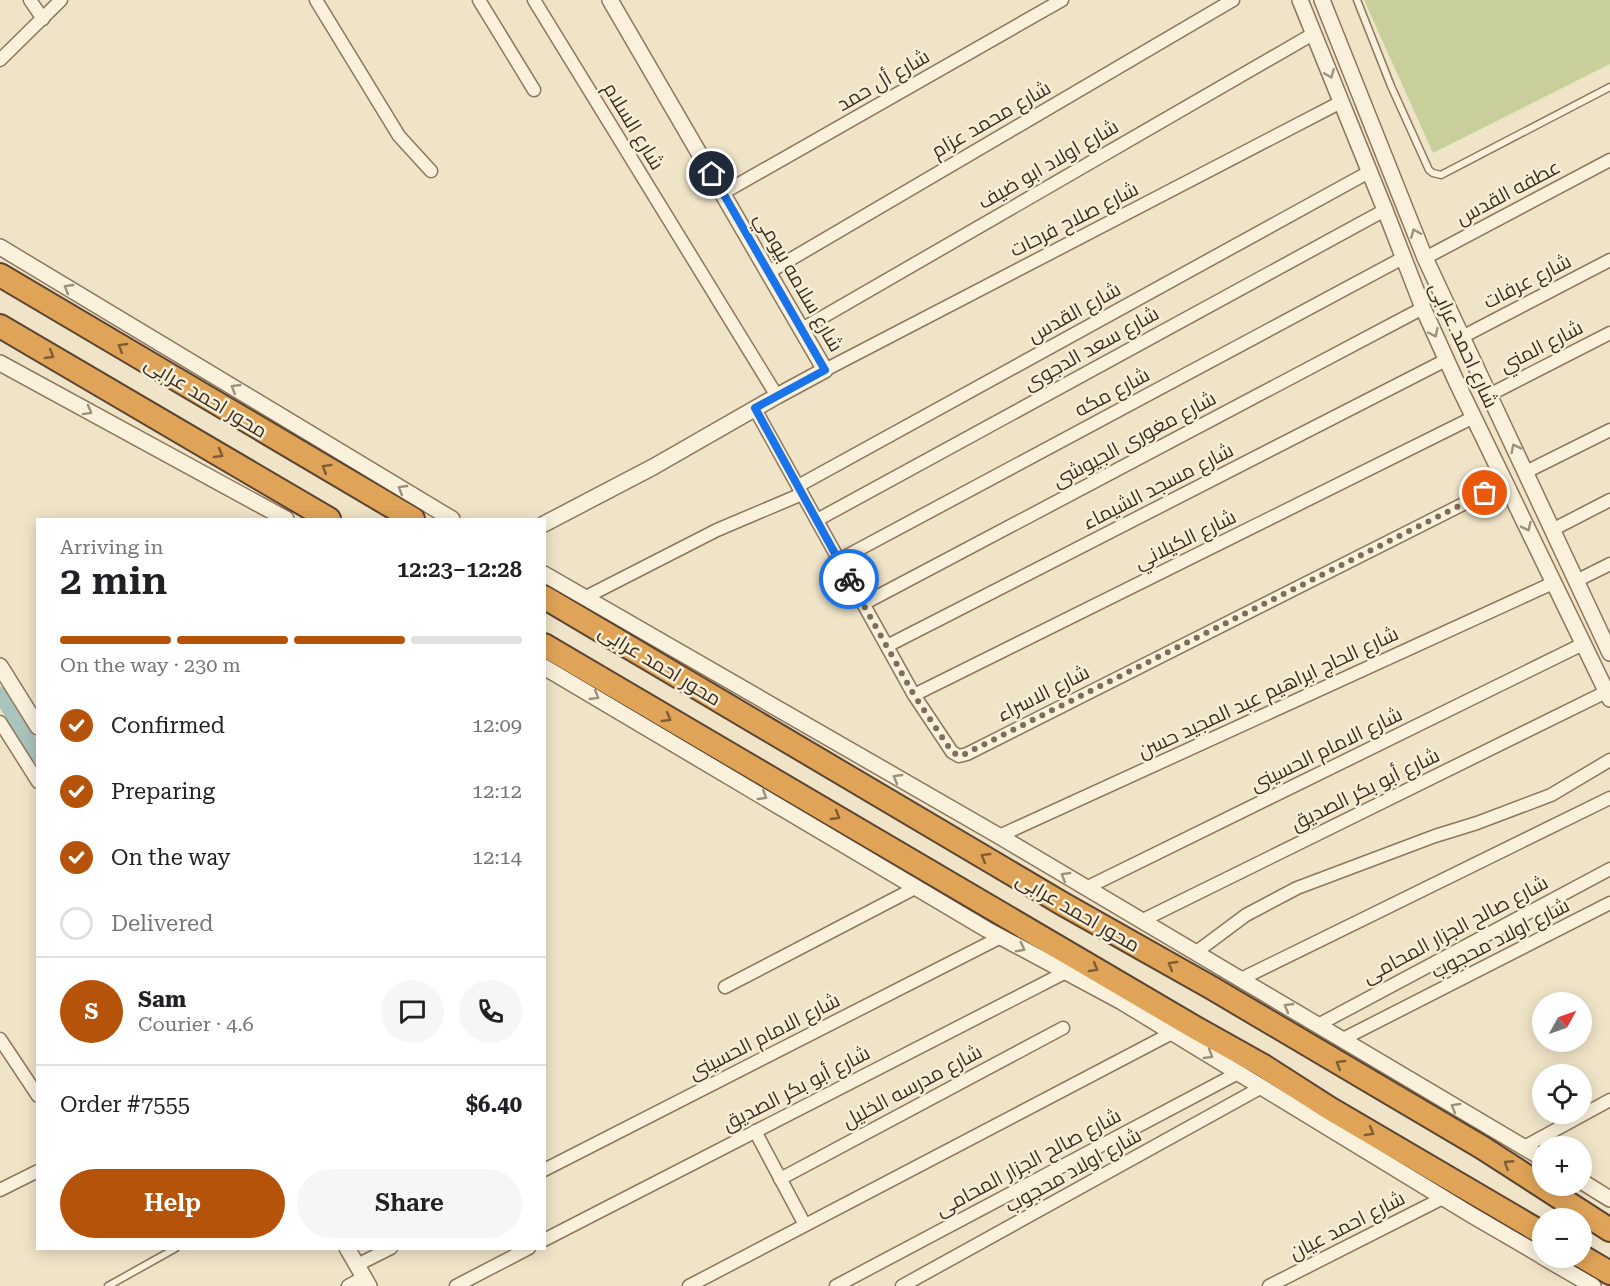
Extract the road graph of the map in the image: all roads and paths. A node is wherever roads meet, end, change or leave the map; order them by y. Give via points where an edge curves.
1 (30, 0) edge
2 (61, 0) edge
3 (316, 0) edge
4 (479, 0) edge
5 (534, 0) edge
6 (610, 0) edge
7 (1062, 0) edge
8 (1233, 0) edge
9 (1300, 0) edge
10 (1322, 0) edge
11 (1357, 0) edge
12 (43, 19) junction
13 (1314, 34) junction
14 (2, 53) edge
15 (1610, 87) edge
16 (534, 90) dead end
17 (1341, 102) junction
18 (1610, 160) edge
19 (431, 171) dead end
20 (1369, 172) junction
21 (723, 194) junction
22 (1385, 210) junction
23 (0, 247) edge
24 (1403, 258) junction
25 (1425, 258) junction
26 (1610, 260) edge
27 (769, 272) junction
28 (0, 275) edge
29 (1422, 308) junction
30 (0, 326) edge
31 (802, 328) junction
32 (1610, 333) edge
33 (1462, 337) junction
34 (1446, 360) junction
35 (0, 363) edge
36 (825, 370) junction
37 (1478, 372) junction
38 (1457, 383) junction
39 (1489, 395) junction
40 (777, 396) junction
41 (755, 408) junction
42 (1474, 417) junction
43 (1610, 430) edge
44 (1526, 472) junction
45 (1505, 483) junction
46 (800, 490) junction
47 (1610, 500) edge
48 (284, 518) edge
49 (327, 518) edge
50 (411, 518) edge
51 (450, 518) edge
52 (817, 520) junction
53 (546, 523) edge
54 (1552, 530) junction
55 (839, 560) junction
56 (1610, 564) edge
57 (546, 575) edge
58 (1576, 581) junction
59 (1553, 583) junction
60 (546, 598) edge
61 (584, 598) junction
62 (863, 604) junction
63 (1583, 644) junction
64 (546, 646) edge
65 (886, 646) junction
66 (1610, 653) edge
67 (0, 666) edge
68 (546, 668) edge
69 (914, 695) junction
70 (1608, 696) edge
71 (0, 722) edge
72 (36, 724) edge
73 (1610, 760) edge
74 (36, 779) edge
75 (1610, 798) edge
76 (999, 836) junction
77 (1610, 869) edge
78 (917, 887) junction
79 (1086, 888) junction
80 (1610, 903) edge
81 (1141, 921) junction
82 (1001, 937) junction
83 (1195, 953) junction
84 (1066, 972) junction
85 (1241, 979) junction
86 (725, 987) dead end
87 (1318, 1024) junction
88 (1063, 1028) dead end
89 (1172, 1033) junction
90 (0, 1039) edge
91 (1343, 1039) junction
92 (1238, 1073) junction
93 (1262, 1088) junction
94 (36, 1093) edge
95 (1610, 1100) edge
96 (755, 1131) junction
97 (1524, 1147) junction
98 (1532, 1152) edge
99 (546, 1169) edge
100 (36, 1173) edge
101 (780, 1179) junction
102 (1592, 1187) edge
103 (0, 1190) edge
104 (1443, 1198) junction
105 (1610, 1198) edge
106 (805, 1225) junction
107 (1532, 1227) edge
108 (1610, 1230) edge
109 (546, 1239) edge
110 (172, 1250) edge
111 (348, 1250) edge
112 (389, 1250) edge
113 (525, 1250) edge
114 (1532, 1251) edge
115 (1592, 1262) edge
116 (1561, 1268) edge
117 (1610, 1273) edge
118 (363, 1276) edge
119 (108, 1286) edge
120 (348, 1286) edge
121 (456, 1286) edge
122 (689, 1286) edge
123 (836, 1286) edge
124 (902, 1286) edge
125 (1269, 1286) edge
126 (1593, 1286) edge

1 - 12 street
2 - 12 street
3 - 19 street via 399,136
4 - 16 street
5 - 40 street, شارع السلام
6 - 21 street, شارع سلامه بيومي
7 - 21 street, شارع أل حمد
8 - 27 street, شارع محمد عزام
9 - 13 street, شارع احمد عرابى
25 -> 10 street, شارع احمد عرابى
11 - 15 lane via 1391,86 1433,174 1441,175
12 - 14 street
13 -> 17 street, شارع احمد عرابى
13 - 31 street, شارع اولاد ابو ضيف
17 - 20 street, شارع احمد عرابى
17 - 36 street, شارع صلاح فرحات
18 - 25 street, عطفه القدس
20 - 22 street, شارع احمد عرابى
20 - 46 street, شارع القدس
21 - 27 street, شارع سلامه بيومي
22 - 24 street, شارع احمد عرابى
22 - 52 street, شارع سعد الدجوى
51 -> 23 street
24 - 29 street, شارع احمد عرابى
24 - 55 street, شارع مكه
25 - 33 street, شارع احمد عرابى
26 - 33 street, شارع عرفات
27 - 31 street, شارع سلامه بيومي
50 -> 28 highway, محور احمد عرابى
29 -> 34 street, شارع احمد عرابى
29 - 62 street, شارع مغورى الجيوشى
30 -> 49 highway
31 - 36 street, شارع سلامه بيومي
32 - 39 street, شارع المني
33 - 37 street, شارع احمد عرابى
34 - 38 street, شارع احمد عرابى
34 - 65 street, شارع مسجد الشيماء
35 -> 48 street
36 - 40 street, شارع سلامه بيومي
37 - 38 street
37 - 39 street, شارع احمد عرابى
38 - 42 street, شارع احمد عرابى
44 -> 39 street, شارع احمد عرابى
40 - 41 street, شارع سلامه بيومي
41 - 46 street, شارع الاسراء
41 - 53 street, شارع سلامه بيومي
42 - 45 street, شارع احمد عرابى
42 - 69 street, شارع الكيلاني
43 - 44 street
44 - 54 street, شارع احمد عرابى
45 -> 59 street, شارع احمد عرابى
45 - 69 street, شارع الاسراء via 967,754 959,756 952,752
46 - 52 street, شارع الاسراء
46 - 61 street, شارع القدس
47 - 54 street
52 - 55 street, شارع الاسراء
54 - 58 street, شارع احمد عرابى
55 - 62 street, شارع الاسراء
56 - 58 street
57 - 61 street
58 - 66 street, شارع احمد عرابى
59 - 63 street, شارع احمد عرابى
59 - 76 street, شارع الحاج ابراهيم عبد المجيد حسن
108 -> 60 highway, محور احمد عرابى via 1463,1137
76 -> 61 street
62 - 65 street, شارع الاسراء
63 - 70 street, شارع احمد عرابى
63 - 79 street, شارع الامام الحسينى
64 -> 107 highway, محور احمد عرابى
65 - 69 street, شارع الاسراء
67 - 72 street
68 -> 78 street
70 - 81 street, شارع أبو بكر الصديق
71 - 74 street
73 - 83 street via 1551,795 1297,888 1246,915
75 - 85 street
79 -> 76 street
77 - 87 street, شارع صالح الجزار المحامى
78 - 82 street
78 - 86 street
79 - 81 street
80 - 91 street, شارع اولاد محجوب
81 - 83 street
82 -> 84 street
82 - 99 street, شارع الامام الحسينى
83 - 85 street
84 - 89 street
84 - 96 street, شارع أبو بكر الصديق
87 -> 85 street
87 - 91 street
88 - 101 street, شارع مدرسه الخليل
89 -> 92 street
89 - 106 street
90 - 94 street
97 -> 91 street
92 - 93 street
92 - 123 street, شارع صالح الجزار المحامى
93 - 104 street
93 - 124 street, شارع اولاد محجوب
95 - 97 street
96 - 101 street
96 - 109 street, شارع أبو بكر الصديق
97 - 98 street
100 - 103 street
101 - 106 street
102 - 105 street
104 - 114 street
104 - 125 street, شارع احمد عيان
106 - 122 street
110 - 119 lane
111 - 118 street
112 - 118 street
113 - 121 street
115 - 117 highway
116 - 126 street
118 - 120 street

